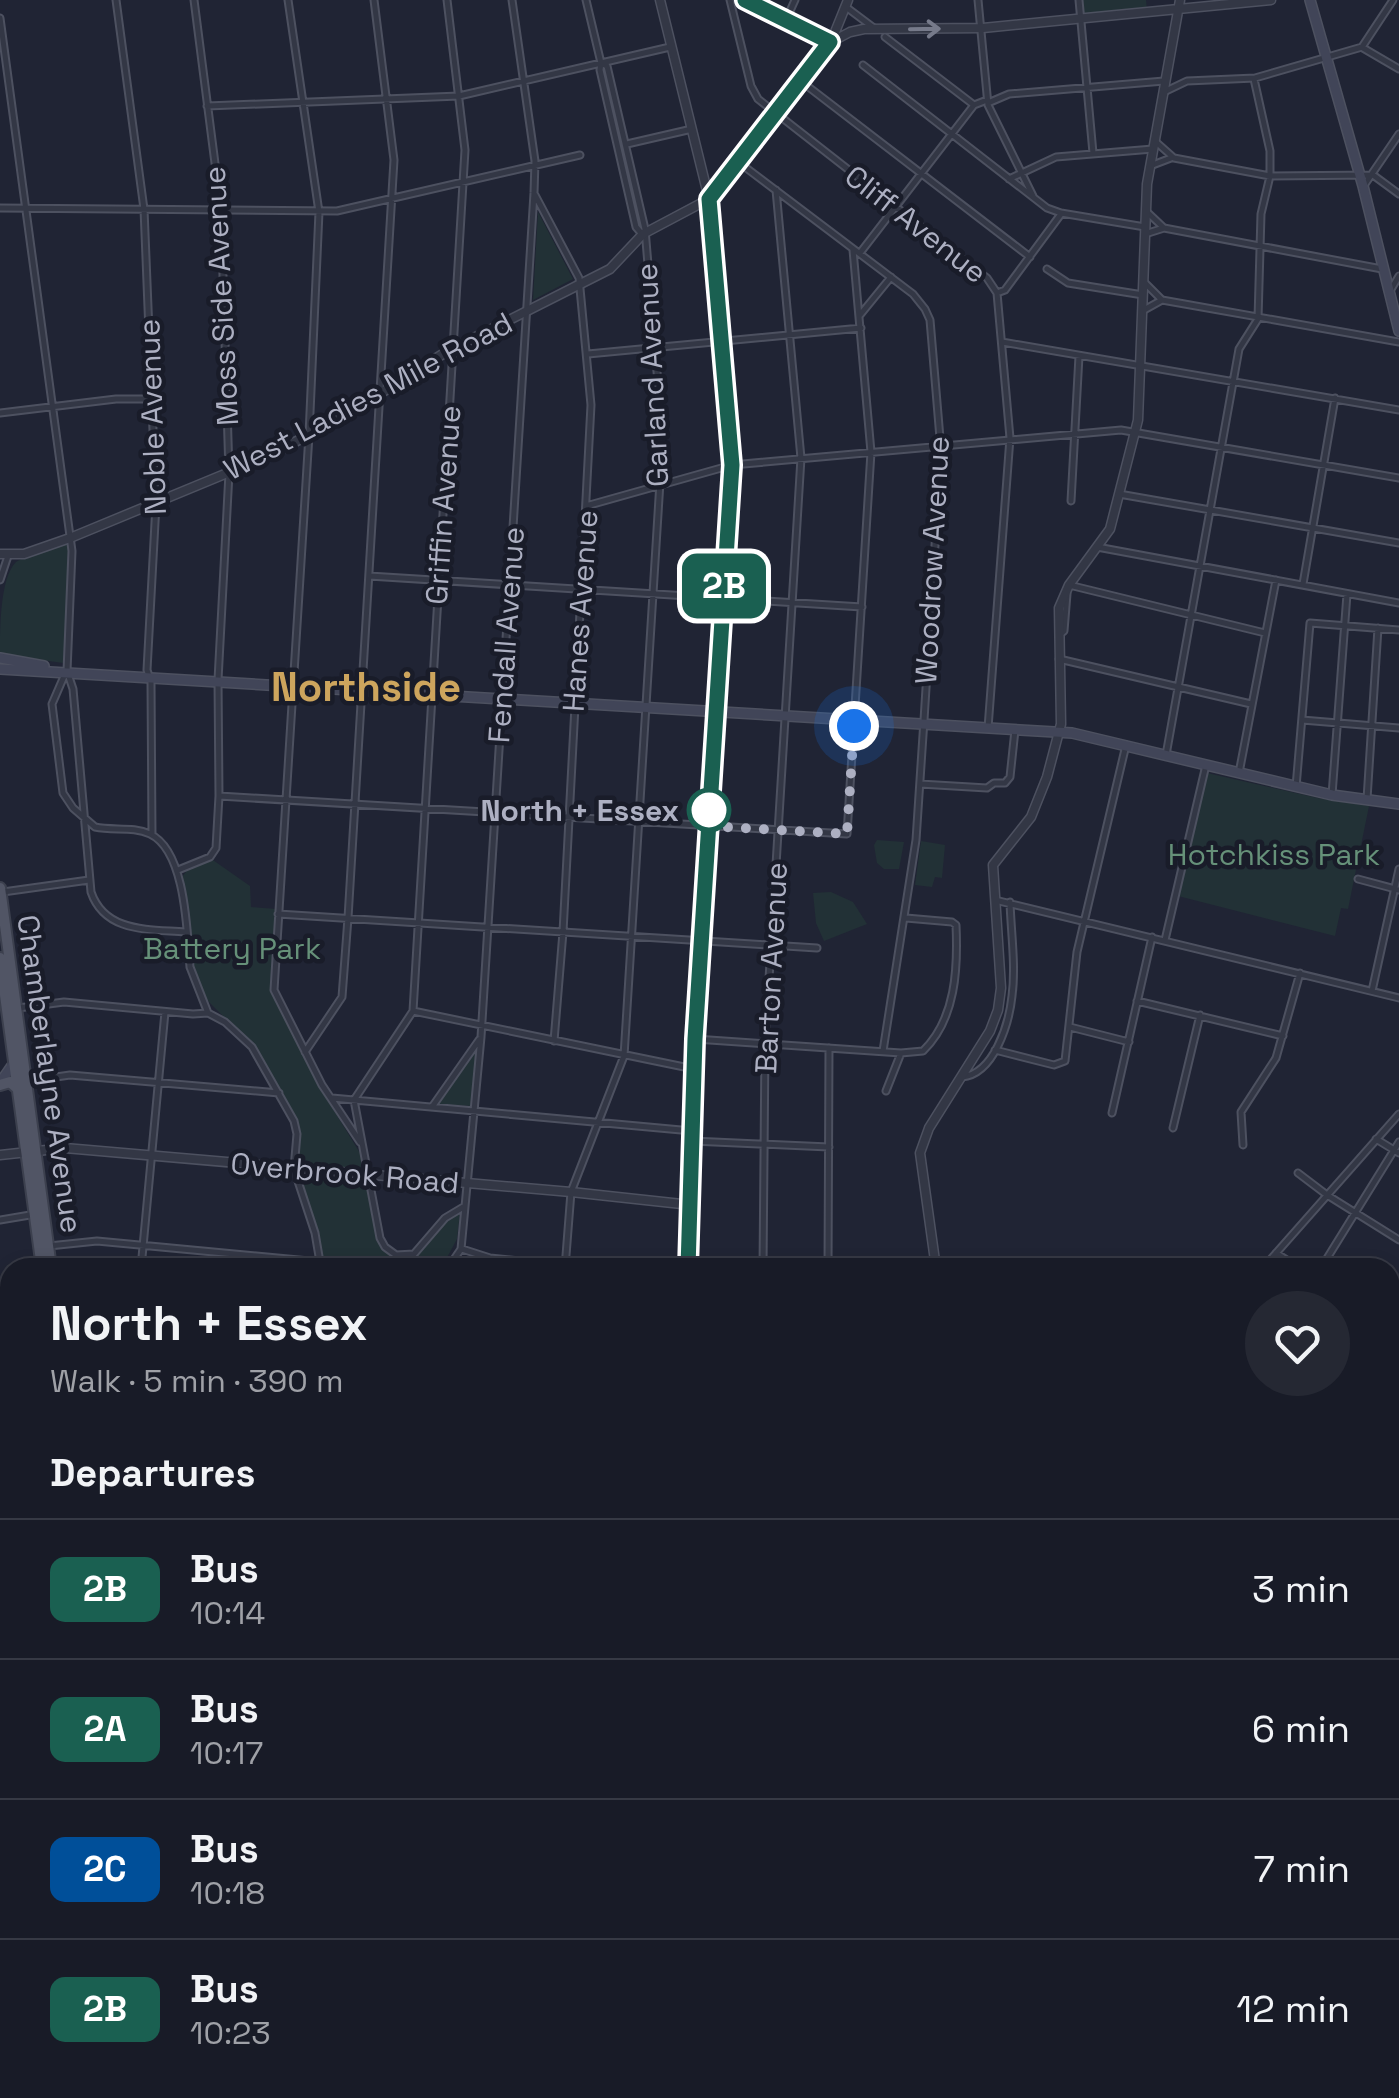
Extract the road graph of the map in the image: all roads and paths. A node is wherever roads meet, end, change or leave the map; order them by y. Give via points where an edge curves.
1 (116, 0) edge
2 (194, 0) edge
3 (288, 0) edge
4 (374, 0) edge
5 (447, 0) edge
6 (512, 0) edge
7 (586, 0) edge
8 (660, 0) edge
9 (730, 0) edge
10 (745, 0) edge
11 (794, 0) edge
12 (978, 0) edge
13 (1079, 0) edge
14 (1180, 0) edge
15 (1271, 0) edge
16 (1310, 0) edge
17 (1393, 0) edge
18 (846, 2) edge
19 (1178, 10) junction
20 (0, 18) edge
21 (786, 20) junction
22 (1081, 20) junction
23 (980, 28) junction
24 (875, 29) junction
25 (885, 37) dead end
26 (830, 42) junction
27 (673, 46) junction
28 (1362, 48) junction
29 (1325, 58) junction
30 (602, 63) junction
31 (863, 64) dead end
32 (1399, 69) edge
33 (1166, 70) junction
34 (1254, 78) junction
35 (524, 81) junction
36 (1164, 81) junction
37 (1187, 81) junction
38 (801, 82) junction
39 (1087, 87) junction
40 (1162, 94) junction
41 (458, 96) junction
42 (386, 100) junction
43 (987, 102) junction
44 (303, 104) junction
45 (974, 105) junction
46 (207, 106) junction
47 (774, 114) junction
48 (692, 129) junction
49 (952, 134) junction
50 (1399, 134) edge
51 (626, 144) junction
52 (1154, 144) junction
53 (617, 146) junction
54 (1093, 153) junction
55 (580, 155) dead end
56 (1174, 158) junction
57 (737, 161) junction
58 (534, 166) junction
59 (1150, 166) junction
60 (1022, 172) junction
61 (921, 174) junction
62 (1359, 174) junction
63 (1372, 175) junction
64 (1270, 176) junction
65 (1009, 179) junction
66 (462, 183) junction
67 (1363, 186) junction
68 (776, 190) junction
69 (534, 192) junction
70 (1399, 194) edge
71 (709, 199) junction
72 (1034, 199) junction
73 (392, 200) junction
74 (0, 208) edge
75 (26, 208) junction
76 (896, 208) junction
77 (144, 210) junction
78 (222, 210) junction
79 (1146, 211) junction
80 (319, 212) junction
81 (1061, 214) junction
82 (1164, 228) junction
83 (1145, 230) junction
84 (643, 234) junction
85 (1260, 246) junction
86 (856, 252) junction
87 (1030, 256) junction
88 (1047, 269) dead end
89 (1382, 269) junction
90 (1399, 276) edge
91 (891, 277) junction
92 (1144, 282) junction
93 (580, 283) junction
94 (998, 293) junction
95 (1388, 294) junction
96 (1144, 295) junction
97 (1162, 300) junction
98 (526, 310) junction
99 (1143, 311) junction
100 (860, 315) junction
101 (1397, 317) edge
102 (1258, 319) junction
103 (861, 328) junction
104 (1399, 331) edge
105 (790, 335) junction
106 (721, 341) junction
107 (1002, 342) junction
108 (1399, 342) edge
109 (453, 348) junction
110 (654, 348) junction
111 (588, 354) junction
112 (1079, 356) junction
113 (1140, 364) junction
114 (1234, 381) junction
115 (380, 393) junction
116 (1335, 398) junction
117 (153, 399) junction
118 (53, 406) junction
119 (1399, 410) edge
120 (0, 413) edge
121 (1135, 430) junction
122 (1076, 432) junction
123 (308, 436) junction
124 (1010, 438) junction
125 (941, 445) junction
126 (1222, 447) junction
127 (871, 452) junction
128 (801, 458) junction
129 (732, 465) junction
130 (1324, 465) junction
131 (230, 473) junction
132 (1399, 478) edge
133 (659, 486) junction
134 (1119, 494) junction
135 (1071, 502) dead end
136 (156, 504) junction
137 (586, 506) junction
138 (1213, 508) junction
139 (1312, 528) junction
140 (70, 538) junction
141 (1399, 543) edge
142 (1097, 547) junction
143 (4, 555) edge
144 (1202, 566) junction
145 (369, 576) junction
146 (0, 580) edge
147 (439, 580) junction
148 (1276, 580) junction
149 (1303, 584) junction
150 (509, 585) junction
151 (1067, 588) junction
152 (580, 590) junction
153 (652, 594) junction
154 (1346, 594) junction
155 (724, 598) junction
156 (792, 602) junction
157 (1399, 603) edge
158 (862, 607) junction
159 (1192, 616) junction
160 (1345, 625) junction
161 (1378, 628) junction
162 (1399, 630) edge
163 (1265, 633) junction
164 (0, 658) edge
165 (1059, 659) junction
166 (0, 669) edge
167 (66, 671) junction
168 (149, 676) junction
169 (218, 680) junction
170 (292, 685) junction
171 (1178, 687) junction
172 (362, 690) junction
173 (432, 694) junction
174 (502, 698) junction
175 (573, 702) junction
176 (1251, 704) junction
177 (646, 707) junction
178 (716, 711) junction
179 (785, 716) junction
180 (855, 720) junction
181 (1302, 720) junction
182 (1338, 722) junction
183 (924, 724) junction
184 (1372, 724) junction
185 (988, 728) junction
186 (1399, 728) edge
187 (1015, 730) junction
188 (1058, 732) junction
189 (1126, 746) junction
190 (1166, 755) junction
191 (1206, 765) junction
192 (1239, 773) junction
193 (920, 784) junction
194 (1296, 787) junction
195 (1332, 795) junction
196 (219, 796) junction
197 (1367, 799) junction
198 (286, 800) junction
199 (355, 804) junction
200 (1399, 804) edge
201 (424, 809) junction
202 (495, 813) junction
203 (568, 818) junction
204 (86, 820) junction
205 (638, 822) junction
206 (708, 826) junction
207 (778, 830) junction
208 (152, 835) junction
209 (1399, 868) edge
210 (178, 870) junction
211 (90, 880) junction
212 (1358, 880) dead end
213 (1397, 889) edge
214 (0, 891) edge
215 (995, 900) junction
216 (1010, 902) junction
217 (278, 914) junction
218 (348, 918) junction
219 (906, 918) junction
220 (1084, 920) junction
221 (417, 923) junction
222 (488, 927) junction
223 (186, 932) junction
224 (563, 932) junction
225 (632, 936) junction
226 (1152, 937) junction
227 (702, 940) junction
228 (1164, 940) junction
229 (771, 945) junction
230 (816, 948) dead end
231 (0, 958) edge
232 (5, 973) edge
233 (1300, 973) junction
234 (1372, 991) junction
235 (1399, 998) edge
236 (1137, 1000) junction
237 (11, 1009) junction
238 (165, 1012) junction
239 (413, 1012) junction
240 (208, 1013) junction
241 (1200, 1014) junction
242 (482, 1026) junction
243 (1070, 1027) junction
244 (1283, 1036) junction
245 (481, 1037) junction
246 (695, 1039) junction
247 (554, 1041) junction
248 (1129, 1042) junction
249 (765, 1044) junction
250 (829, 1048) junction
251 (882, 1050) junction
252 (995, 1050) junction
253 (305, 1052) junction
254 (901, 1053) junction
255 (624, 1056) junction
256 (18, 1058) junction
257 (694, 1069) junction
258 (962, 1077) junction
259 (158, 1083) junction
260 (0, 1084) edge
261 (21, 1085) junction
262 (886, 1091) dead end
263 (278, 1093) junction
264 (329, 1098) junction
265 (354, 1100) junction
266 (432, 1107) junction
267 (474, 1111) junction
268 (1112, 1113) dead end
269 (1399, 1114) edge
270 (598, 1123) junction
271 (1173, 1128) dead end
272 (692, 1136) junction
273 (1376, 1139) junction
274 (360, 1142) junction
275 (1399, 1142) edge
276 (764, 1144) junction
277 (1243, 1145) dead end
278 (829, 1147) junction
279 (30, 1151) junction
280 (1396, 1152) edge
281 (0, 1155) edge
282 (152, 1157) junction
283 (294, 1169) junction
284 (1298, 1173) dead end
285 (369, 1174) junction
286 (467, 1184) junction
287 (571, 1192) junction
288 (1328, 1196) junction
289 (691, 1205) junction
290 (465, 1206) junction
291 (1355, 1212) junction
292 (39, 1213) junction
293 (0, 1220) edge
294 (1399, 1240) edge
295 (143, 1246) junction
296 (44, 1247) junction
297 (461, 1249) junction
298 (1276, 1253) junction
299 (43, 1258) edge
300 (48, 1258) edge
301 (142, 1258) edge
302 (255, 1258) edge
303 (319, 1258) edge
304 (455, 1258) edge
305 (486, 1258) edge
306 (566, 1258) edge
307 (688, 1258) edge
308 (762, 1258) edge
309 (828, 1258) edge
310 (935, 1258) edge
311 (1272, 1258) edge
312 (1284, 1258) edge
313 (1327, 1258) edge

1 - 77 street, Noble Avenue
2 - 46 street, Moss Side Avenue
3 - 44 street
4 - 42 street
5 - 41 street, Griffin Avenue
6 - 35 street, Fendall Avenue
7 - 30 street, Garland Avenue
8 - 27 street
9 - 47 street, Cliff Avenue via 751,86
10 - 21 street
11 - 21 street
12 - 23 street
13 - 22 street
14 - 19 street
15 - 19 street
16 - 29 main road
17 - 28 street
18 - 24 street
18 - 26 street
19 - 22 street
19 - 33 street
20 - 75 street
21 - 26 street
22 - 23 street
22 - 39 street
24 -> 23 street
23 - 43 street
24 - 26 street
25 - 45 street
26 - 38 street
27 - 30 street
27 - 48 street
28 - 29 street
28 - 32 street
29 - 34 street
29 - 62 main road
30 - 35 street
30 - 51 street, Garland Avenue
30 - 53 street, Garland Avenue
31 - 49 street
33 - 36 street
33 - 37 street
34 - 37 street
34 - 64 street
35 - 41 street
35 - 58 street, Fendall Avenue
36 - 39 street
36 - 40 street
37 - 40 street
38 - 47 street
38 - 61 street
39 - 43 street
39 - 54 street
40 - 52 street
41 - 42 street
41 - 66 street, Griffin Avenue via 466,150
42 - 44 street
42 - 73 street
43 - 45 street
43 - 60 street
44 - 46 street
44 - 80 street
45 - 49 street
46 - 78 street, Moss Side Avenue
47 - 57 street
47 - 76 street, Cliff Avenue
48 - 51 street
48 - 71 street
49 - 61 street
49 - 65 street
50 - 63 street
51 - 53 street
51 - 84 street, Garland Avenue
52 - 54 street
52 - 56 street
52 - 59 street
53 - 84 street, Garland Avenue
54 - 60 street via 1056,157
55 - 58 street
56 - 59 street
56 - 64 street
57 - 68 street, Woodrow Avenue
57 - 71 street
58 - 66 street
58 - 69 street, Fendall Avenue
59 - 79 street
60 - 65 street
60 - 72 street
61 - 76 street
61 - 87 street
62 - 63 street
62 - 64 street
62 - 67 main road
63 - 67 street
63 - 70 street
64 - 85 street
65 - 72 street
66 - 73 street
66 - 109 street, Griffin Avenue
67 - 89 main road
68 - 86 street, Woodrow Avenue
68 - 105 street, Barton Avenue
69 - 93 street, Hanes Avenue
69 - 98 street, Fendall Avenue
71 - 84 street, West Ladies Mile Road
71 - 106 street
72 - 81 street
73 - 80 street
73 - 115 street
74 - 75 street
75 - 77 street
75 - 118 street
76 - 86 street
76 - 94 street, Cliff Avenue
77 - 78 street
77 - 117 street, Noble Avenue
78 - 80 street
78 - 131 street, Moss Side Avenue
79 - 82 street
79 - 83 street
80 - 123 street
81 - 83 street
81 - 87 street
82 - 83 street
82 - 85 street
83 - 92 street
84 - 93 street, West Ladies Mile Road via 614,266
84 - 110 street, Garland Avenue
85 - 89 street
85 - 102 street
86 - 91 street, Woodrow Avenue
86 - 100 street
87 - 94 street
88 - 96 street via 1068,283
89 - 95 main road
90 - 95 street
91 - 100 street
91 - 125 street, Woodrow Avenue via 919,300 930,320
92 - 96 street
92 - 97 street
93 - 98 street, West Ladies Mile Road
93 - 111 street, Hanes Avenue
94 - 107 street, Cliff Avenue
95 - 101 main road
96 - 99 street
97 - 99 street
97 - 102 street
98 - 109 street, West Ladies Mile Road
98 - 150 street, Fendall Avenue
99 - 113 street
100 - 103 street
101 - 104 main road
102 - 108 street
102 - 114 street via 1239,349
103 - 105 street
103 - 127 street
105 - 106 street
105 - 128 street, Barton Avenue
106 - 110 street
106 - 129 street
107 - 112 street
107 - 124 street, Cliff Avenue
109 - 115 street, West Ladies Mile Road
109 - 147 street, Griffin Avenue
110 - 111 street
110 - 133 street, Garland Avenue
111 - 137 street, Hanes Avenue
112 - 113 street
112 - 122 street
113 - 114 street
113 - 121 street
114 - 116 street
114 - 126 street
115 - 123 street, West Ladies Mile Road
115 - 145 street
116 - 119 street
116 - 130 street
117 - 118 street
117 - 136 street, Noble Avenue
118 - 120 street
118 - 140 street
121 - 122 street
121 - 126 street
121 - 134 street
122 - 124 street
122 - 135 street
123 - 131 street, West Ladies Mile Road
123 - 170 street
124 - 125 street
124 - 185 street, Cliff Avenue
125 - 127 street
125 - 183 street, Woodrow Avenue
126 - 130 street
126 - 138 street
127 - 128 street
127 - 158 street
128 - 129 street
128 - 156 street, Barton Avenue
129 - 133 street
129 - 155 street
130 - 132 street
130 - 139 street
131 - 136 street, West Ladies Mile Road
131 - 169 street, Moss Side Avenue
133 - 137 street
133 - 153 street, Garland Avenue
134 - 138 street
134 - 142 street via 1112,526
136 - 140 street, West Ladies Mile Road
136 - 168 street, Noble Avenue
137 - 152 street, Hanes Avenue
138 - 139 street
138 - 144 street
139 - 141 street
139 - 149 street
140 - 143 street, West Ladies Mile Road
140 - 167 street
142 - 144 street
142 - 151 street
143 - 146 street, West Ladies Mile Road
144 - 148 street
144 - 159 street
145 - 147 street
145 - 172 street
147 - 150 street
147 - 173 street, Griffin Avenue
148 - 149 street
148 - 163 street
149 - 154 street
150 - 152 street
150 - 174 street, Fendall Avenue
151 - 159 street
151 - 165 street via 1058,614
152 - 153 street
152 - 175 street, Hanes Avenue
153 - 155 street
153 - 177 street, Garland Avenue
154 - 157 street
154 - 160 street
155 - 156 street
155 - 178 street
156 - 158 street
156 - 179 street, Barton Avenue
158 - 180 street
159 - 163 street
159 - 171 street
160 - 161 street
160 - 181 street via 1310,623
160 - 182 street
161 - 162 street
161 - 184 street
163 - 176 street
164 - 167 main road
165 - 171 street
165 - 188 street
166 - 167 main road
167 - 168 main road
167 - 204 street
167 - 204 street via 52,704 59,766 64,797
168 - 169 main road
168 - 208 street, Noble Avenue
169 - 170 main road
169 - 196 street, Moss Side Avenue
170 - 172 main road
170 - 198 street
171 - 176 street
171 - 190 street
172 - 173 main road
172 - 199 street
173 - 174 main road
173 - 201 street, Griffin Avenue
174 - 175 main road
174 - 202 street, Fendall Avenue
175 - 177 main road
175 - 203 street, Hanes Avenue
176 - 192 street
177 - 178 main road
177 - 205 street, Garland Avenue
178 - 179 main road
178 - 206 street
179 - 180 main road
179 - 207 street, Barton Avenue
180 - 183 main road
180 - 207 street via 847,834
181 - 182 street
181 - 194 street
182 - 184 street
182 - 195 street
183 - 185 main road
183 - 193 street, Woodrow Avenue
184 - 186 street
184 - 197 street
185 - 187 main road
187 - 188 main road
187 - 193 street via 1005,783
188 - 189 main road
188 - 215 street via 1031,816 994,861
189 - 190 main road
189 - 220 street
190 - 191 main road
191 - 192 main road
191 - 228 street
192 - 194 main road
193 - 219 street, Woodrow Avenue
194 - 195 main road
195 - 197 main road
196 - 198 street
196 - 210 street, Moss Side Avenue via 215,851
197 - 200 main road
198 - 199 street
198 - 217 street
199 - 201 street
199 - 218 street
201 - 202 street
201 - 221 street, Griffin Avenue
202 - 203 street
202 - 222 street, Fendall Avenue
203 - 205 street
203 - 224 street, Hanes Avenue
204 - 208 street via 97,828
204 - 211 street
205 - 206 street
205 - 225 street, Garland Avenue
206 - 207 street
206 - 227 street
207 - 229 street, Barton Avenue
208 - 210 street
209 - 213 street
210 - 223 street
211 - 214 street
211 - 223 street via 94,902 114,922
212 - 213 street
213 - 234 street
214 - 232 main road, Chamberlayne Avenue
215 - 216 street
215 - 258 street via 999,1004
216 - 220 street
216 - 252 street via 1012,998
217 - 218 street
217 - 253 street via 274,994
218 - 221 street
218 - 253 street via 342,997
219 - 251 street, Woodrow Avenue
219 - 254 street via 954,922 957,951 945,1023 923,1050
220 - 226 street
220 - 243 street
221 - 222 street
221 - 239 street, Griffin Avenue
222 - 224 street
222 - 242 street, Fendall Avenue
223 - 240 street via 190,967
224 - 225 street
224 - 247 street, Hanes Avenue
225 - 227 street
225 - 255 street, Garland Avenue
226 - 228 street
226 - 236 street
227 - 229 street
227 - 246 street
228 - 233 street
229 - 230 street
229 - 249 street, Barton Avenue
231 - 232 main road, Chamberlayne Avenue
232 - 237 main road, Chamberlayne Avenue
233 - 234 street
233 - 244 street
234 - 235 street
236 - 241 street
236 - 248 street
237 - 238 street via 60,1002
237 - 256 main road, Chamberlayne Avenue
238 - 240 street
238 - 259 street
239 - 242 street
239 - 265 street
240 - 263 street via 252,1047
241 - 244 street
241 - 271 street
242 - 245 street, Fendall Avenue
242 - 247 street
243 - 248 street
243 - 252 street via 1060,1065
244 - 277 street via 1241,1112
245 - 266 street
245 - 267 street, Fendall Avenue
246 - 249 street
246 - 257 street
247 - 255 street
248 - 268 street
249 - 250 street
249 - 276 street, Barton Avenue
250 - 251 street
250 - 278 street
251 - 254 street
252 - 258 street via 984,1066
253 - 264 street
254 - 262 street
255 - 257 street
255 - 270 street, Garland Avenue
256 - 260 main road
256 - 261 main road, Chamberlayne Avenue
257 - 272 street
258 - 310 street via 920,1153
259 - 261 street via 70,1075
259 - 263 street
259 - 282 street
260 - 261 main road
261 - 279 main road, Chamberlayne Avenue
263 - 283 street via 296,1127
264 - 265 street
264 - 274 street
265 - 266 street
265 - 274 street
266 - 267 street
267 - 270 street
267 - 286 street, Fendall Avenue
269 - 273 street
270 - 272 street
270 - 287 street, Garland Avenue
272 - 276 street
272 - 289 street
273 - 280 street
273 - 288 street
274 - 285 street
275 - 280 street
276 - 278 street
276 - 308 street, Barton Avenue
278 - 309 street
279 - 281 street, Overbrook Road
279 - 282 street, Overbrook Road
279 - 292 main road, Chamberlayne Avenue
280 - 291 street
282 - 283 street, Overbrook Road
282 - 295 street
283 - 285 street, Overbrook Road
283 - 303 street
284 - 288 street
285 - 286 street, Overbrook Road
285 - 290 street via 380,1238 396,1255 417,1253
286 - 287 street, Overbrook Road
286 - 290 street, Fendall Avenue
287 - 289 street, Overbrook Road
287 - 306 street, Garland Avenue
288 - 291 street
288 - 298 street
289 - 307 street
290 - 297 street, Fendall Avenue
291 - 294 street
291 - 313 street
292 - 293 street
292 - 296 main road, Chamberlayne Avenue
295 - 296 street via 92,1241
295 - 301 street
295 - 302 street
296 - 299 main road, Chamberlayne Avenue
296 - 300 main road, Chamberlayne Avenue
297 - 304 street, Fendall Avenue
297 - 305 street
298 - 311 street
298 - 312 street

